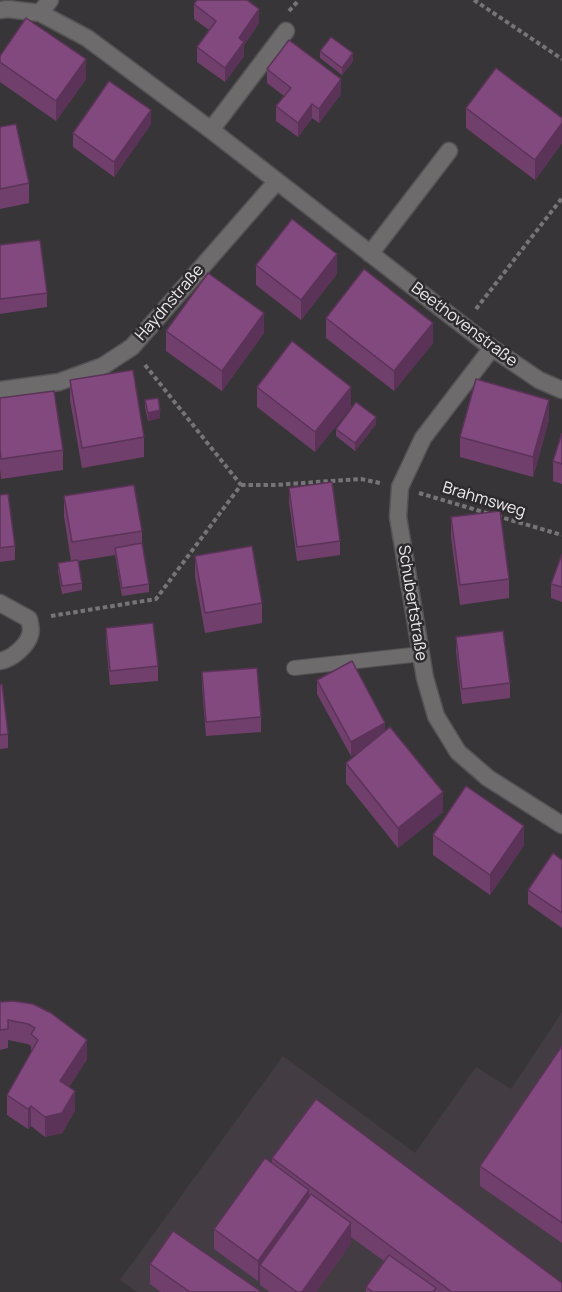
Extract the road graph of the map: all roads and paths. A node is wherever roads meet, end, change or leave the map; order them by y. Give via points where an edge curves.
1 (474, 0) edge
2 (45, 7) edge
3 (0, 10) edge
4 (286, 31) dead end
5 (562, 59) edge
6 (211, 130) junction
7 (449, 152) dead end
8 (278, 181) junction
9 (562, 198) edge
10 (370, 254) junction
11 (463, 326) junction
12 (132, 347) junction
13 (492, 348) junction
14 (0, 390) edge
15 (562, 390) edge
16 (241, 485) junction
17 (400, 487) junction
18 (562, 535) edge
19 (0, 603) edge
20 (29, 619) junction
21 (421, 654) junction
22 (0, 661) edge
23 (294, 668) dead end
24 (562, 825) edge

1 - 5 path
2 - 3 street, Beethovenstraße
2 - 6 street, Beethovenstraße
4 - 6 street
6 - 8 street, Beethovenstraße
7 - 10 street
8 - 10 street, Beethovenstraße
8 - 12 street, Haydnstraße
9 - 11 path
10 - 11 street, Beethovenstraße
11 - 13 street, Beethovenstraße
12 - 14 street, Haydnstraße via 102,366 59,382
12 - 16 path
13 - 15 street, Beethovenstraße via 539,380
13 - 17 street, Schubertstraße via 423,438
16 - 17 path, Brahmsweg via 361,479
16 - 20 path via 156,599
17 - 18 path, Brahmsweg
17 - 21 street, Schubertstraße via 398,517
19 - 20 street
20 - 22 street via 31,634 19,652
21 - 23 lane
21 - 24 street, Schubertstraße via 436,716 458,752 488,778

